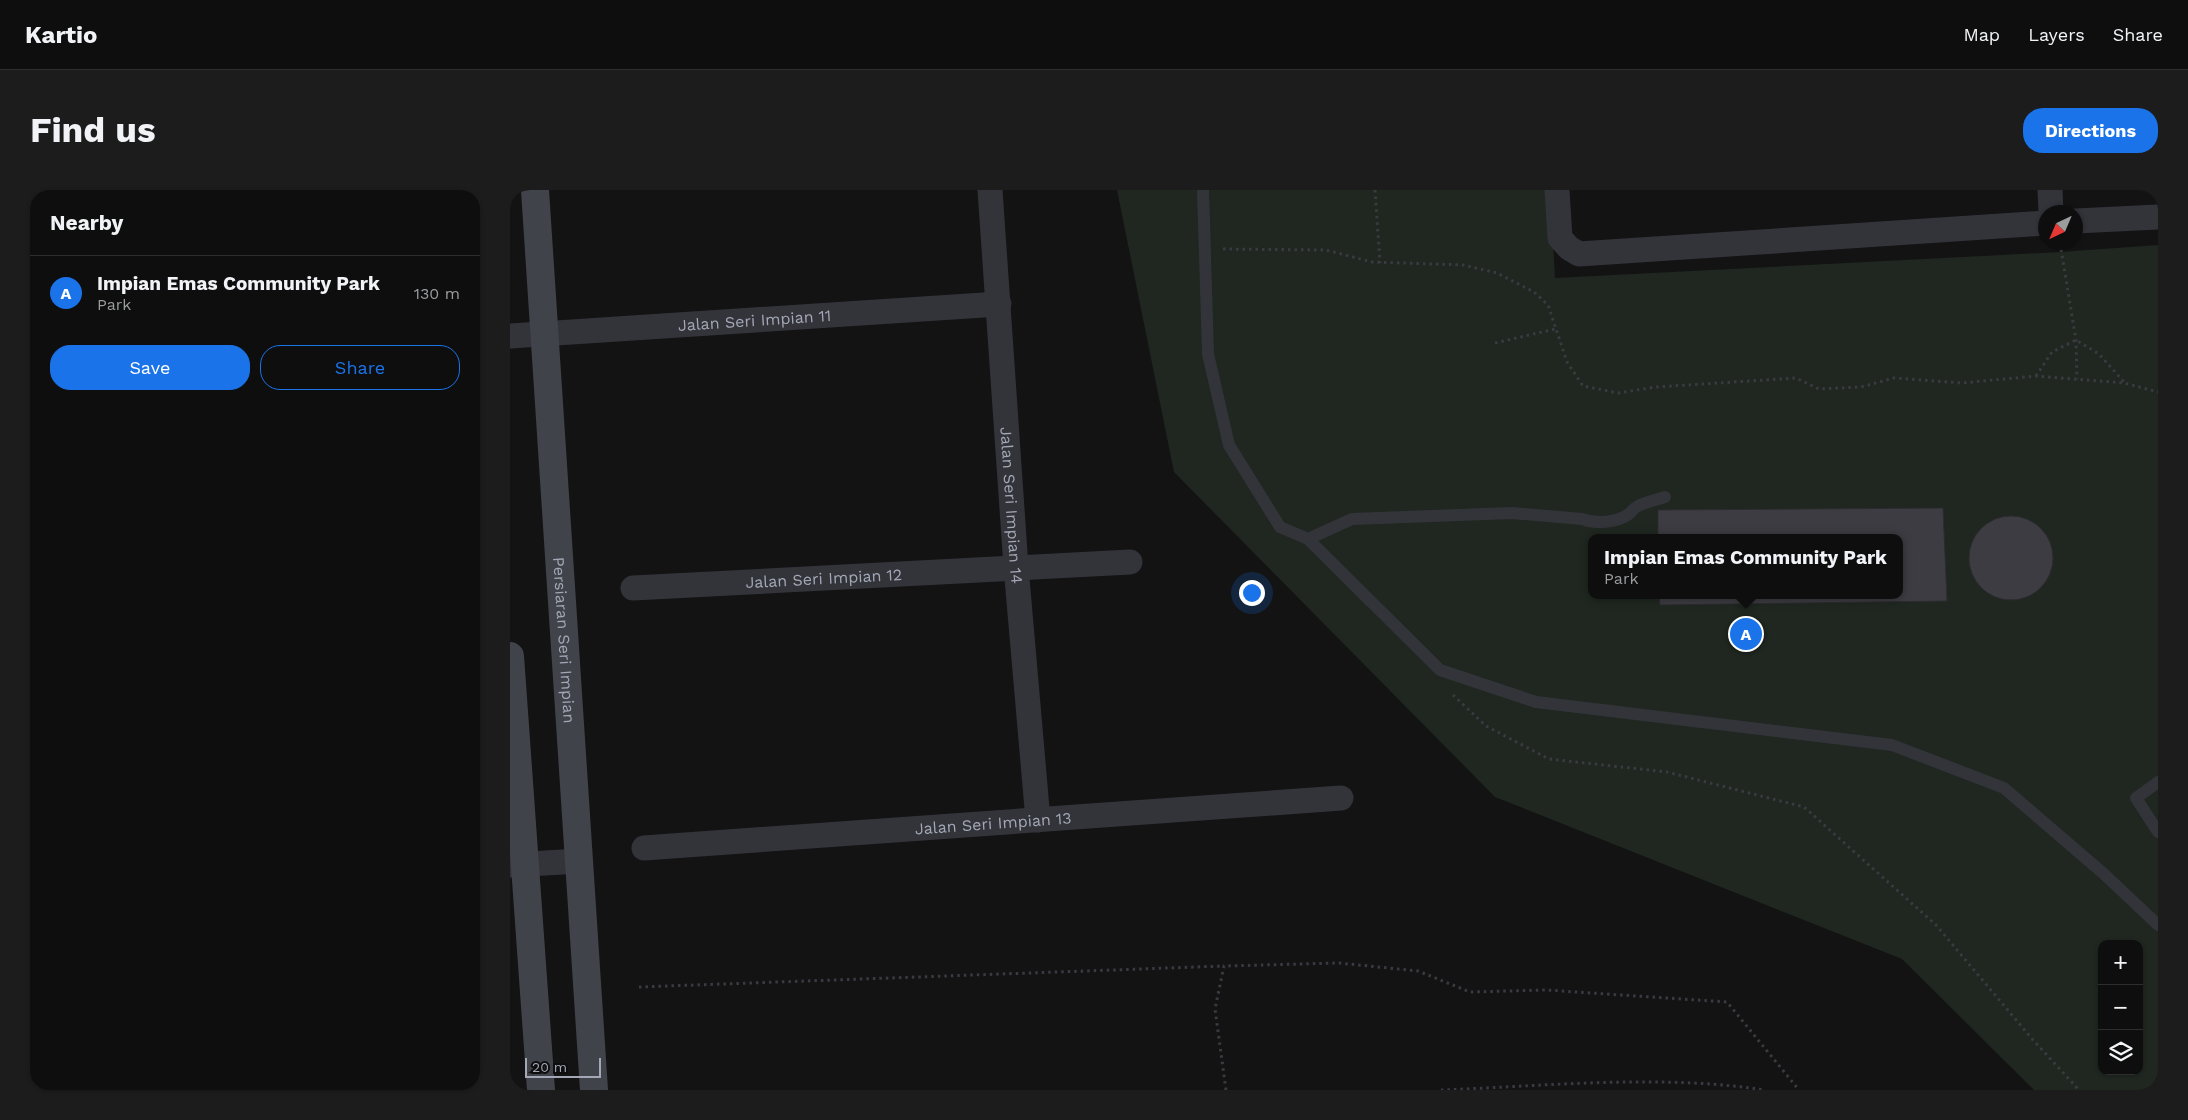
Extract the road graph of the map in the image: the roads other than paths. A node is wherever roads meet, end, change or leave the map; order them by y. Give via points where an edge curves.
1 (536, 190) edge
2 (990, 190) edge
3 (1203, 190) edge
4 (1557, 190) edge
5 (2050, 190) edge
6 (2051, 205) edge
7 (2158, 217) edge
8 (2083, 221) edge
9 (2038, 224) edge
10 (999, 304) junction
11 (545, 334) junction
12 (510, 336) edge
13 (1665, 497) dead end
14 (1308, 539) junction
15 (1130, 562) dead end
16 (1016, 567) junction
17 (633, 588) dead end
18 (510, 656) edge
19 (2158, 782) edge
20 (1341, 798) dead end
21 (1038, 820) junction
22 (2158, 832) edge
23 (644, 848) dead end
24 (580, 861) junction
25 (518, 865) edge
26 (2158, 925) edge
27 (540, 1090) edge
28 (594, 1090) edge

1 - 11 street, Persiaran Seri Impian
2 - 10 street, Jalan Seri Impian 14
3 - 14 lane via 1208,354 1228,445 1280,527
4 - 9 street via 1560,238 1579,254
5 - 6 street
7 - 8 street
10 - 11 street, Jalan Seri Impian 11
10 - 16 street, Jalan Seri Impian 14
11 - 12 street, Jalan Seri Impian 11
11 - 24 street, Persiaran Seri Impian
13 - 14 lane via 1636,507 1618,519 1602,522 1512,513 1352,519
14 - 26 lane via 1440,670 1536,702 1892,745 2004,788
15 - 16 street, Jalan Seri Impian 12
16 - 17 street, Jalan Seri Impian 12
16 - 21 street, Jalan Seri Impian 14
18 - 25 street
19 - 22 lane via 2136,798
20 - 21 street, Jalan Seri Impian 13
21 - 23 street, Jalan Seri Impian 13
24 - 25 street
24 - 28 street, Persiaran Seri Impian
25 - 27 street

